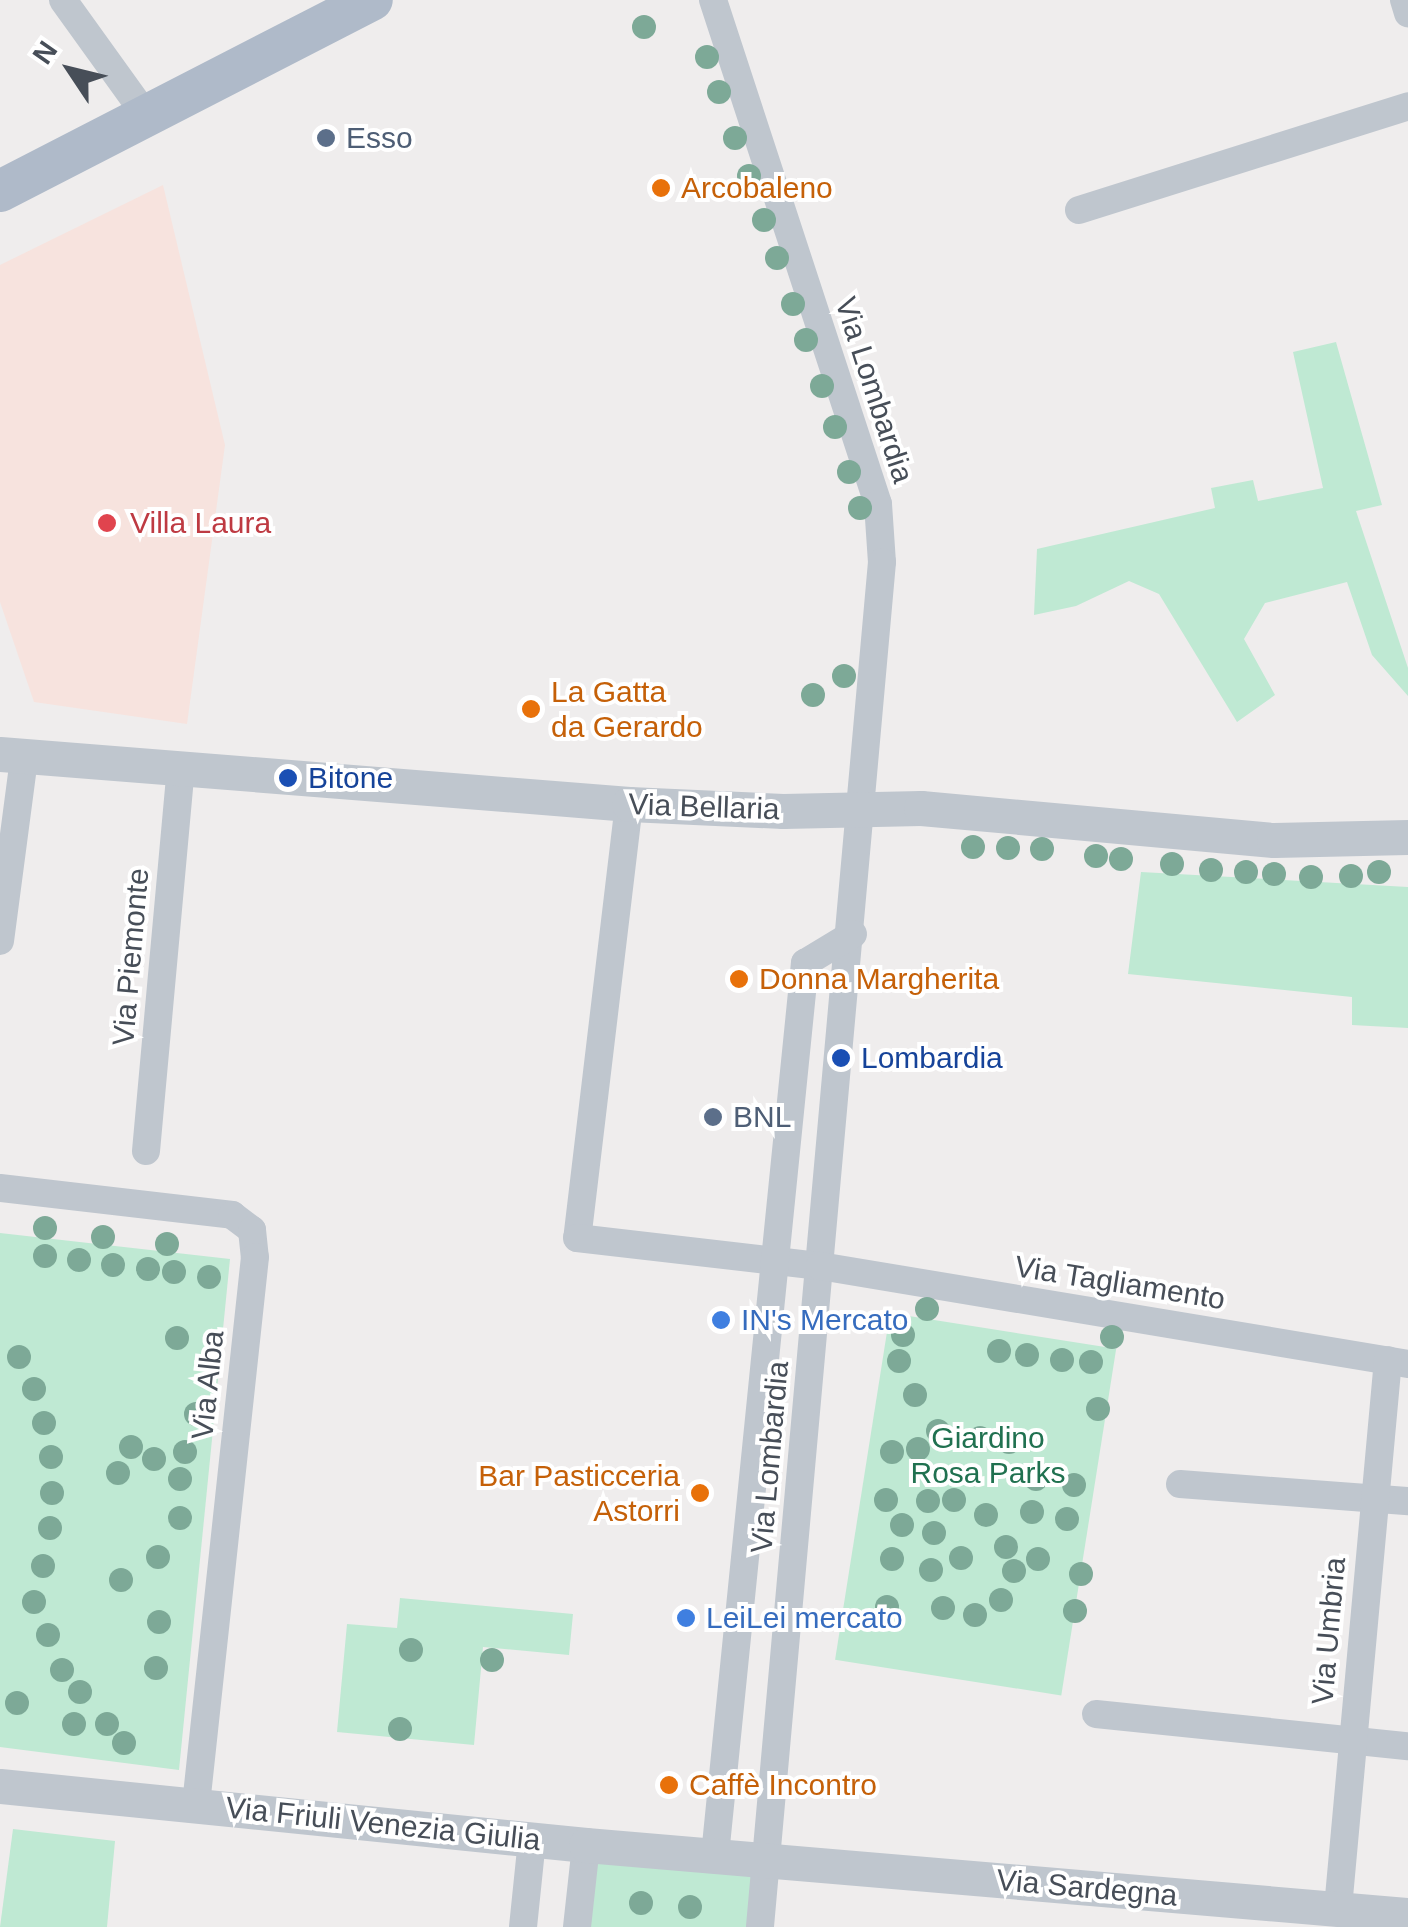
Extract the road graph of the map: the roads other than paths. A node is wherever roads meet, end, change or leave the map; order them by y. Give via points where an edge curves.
1 (63, 0) edge
2 (372, 0) edge
3 (713, 0) edge
4 (1404, 0) edge
5 (1408, 13) edge
6 (1408, 106) edge
7 (147, 117) junction
8 (0, 190) edge
9 (1080, 210) dead end
10 (12, 756) edge
11 (181, 769) junction
12 (630, 804) junction
13 (862, 806) junction
14 (1408, 836) edge
15 (853, 934) junction
16 (0, 941) edge
17 (146, 1151) dead end
18 (0, 1188) edge
19 (776, 1260) junction
20 (820, 1266) junction
21 (1398, 1362) edge
22 (1180, 1484) dead end
23 (1374, 1497) junction
24 (1408, 1500) edge
25 (1096, 1714) dead end
26 (1352, 1740) junction
27 (1408, 1746) edge
28 (0, 1786) edge
29 (196, 1805) junction
30 (532, 1840) junction
31 (586, 1845) junction
32 (714, 1855) junction
33 (766, 1860) junction
34 (1338, 1908) junction
35 (1408, 1915) edge
36 (523, 1927) edge
37 (577, 1927) edge
38 (760, 1927) edge

1 - 7 street
2 - 7 main road
3 - 13 street, Via Lombardia via 878,504 880,628
4 - 5 street
6 - 9 street
7 - 8 main road
10 - 11 street, Via Bellaria
10 - 16 street
11 - 12 street, Via Bellaria
11 - 17 street, Via Piemonte
12 - 13 street, Via Bellaria via 783,812
12 - 19 street via 577,1238
13 - 14 street, Via Bellaria via 1274,840
13 - 15 street, Via Lombardia
15 - 19 street, Via Lombardia via 805,963
15 - 20 street, Via Lombardia
18 - 29 street, Via Alba via 232,1215 252,1230 255,1257
19 - 20 street, Via Tagliamento
19 - 32 street, Via Lombardia
20 - 21 street, Via Tagliamento
20 - 33 street, Via Lombardia
21 - 23 street, Via Umbria
22 - 23 street
23 - 24 street
23 - 26 street, Via Umbria
25 - 26 street
26 - 27 street
26 - 34 street, Via Umbria
28 - 29 street, Via Friuli Venezia Giulia
29 - 30 street, Via Friuli Venezia Giulia
30 - 31 street, Via Friuli Venezia Giulia
30 - 36 street
31 - 32 street, Via Friuli Venezia Giulia
31 - 37 street
32 - 33 street, Via Friuli Venezia Giulia
33 - 34 street, Via Sardegna
33 - 38 street, Via Lombardia
34 - 35 street, Via Sardegna

